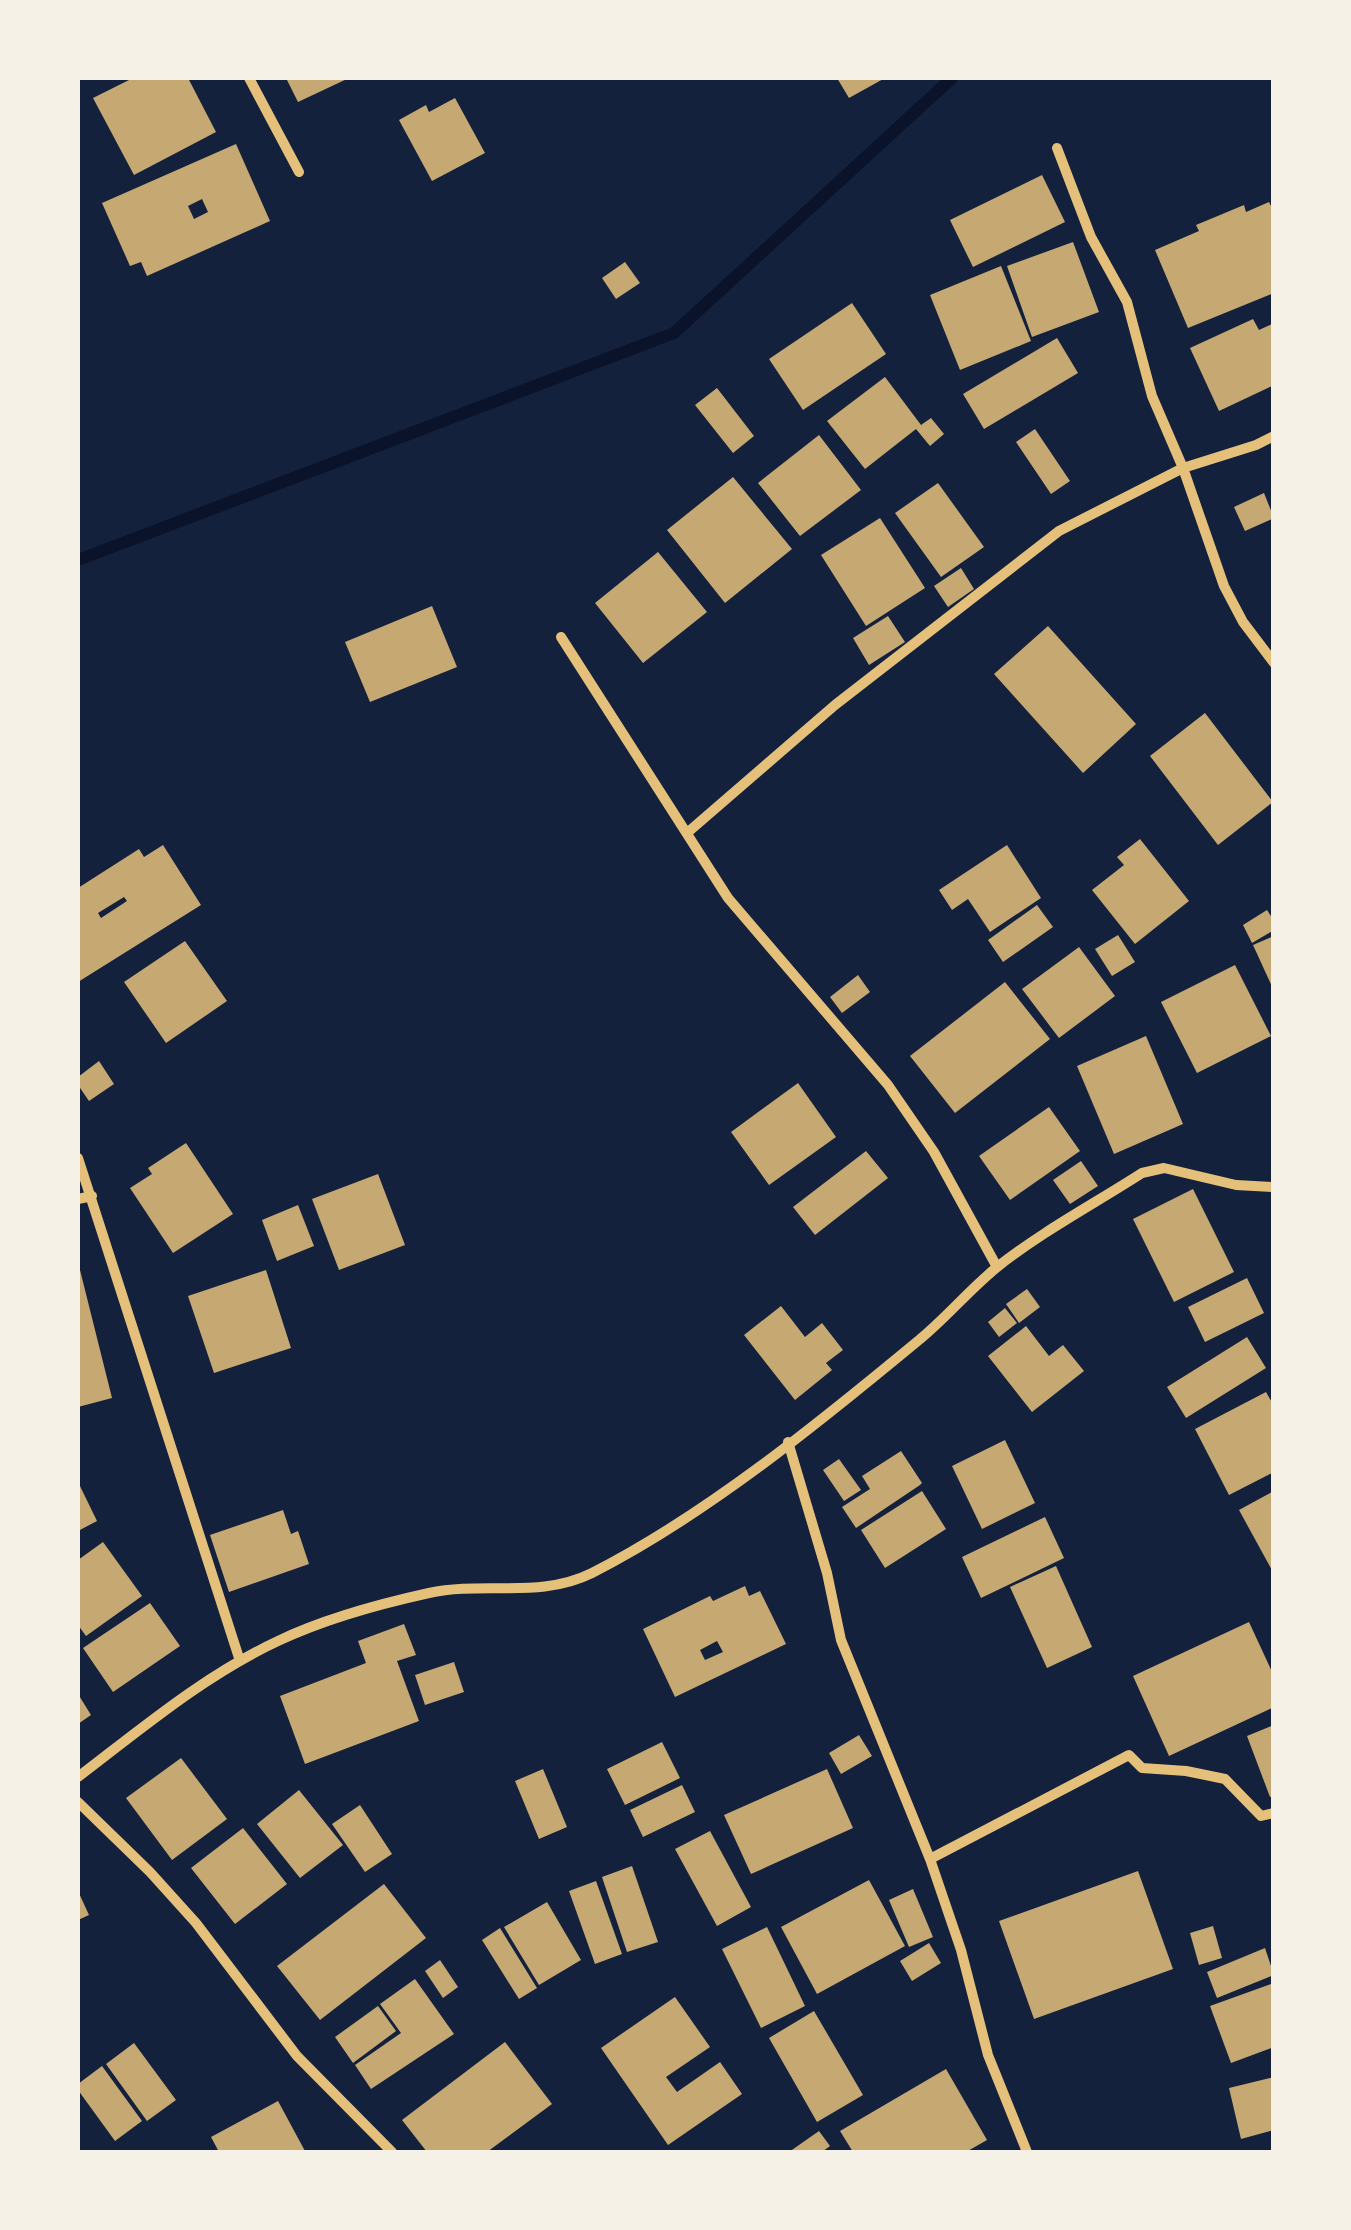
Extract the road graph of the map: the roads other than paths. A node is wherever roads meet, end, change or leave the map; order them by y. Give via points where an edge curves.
1 (249, 78) edge
2 (1057, 148) dead end
3 (299, 172) dead end
4 (1274, 436) edge
5 (1182, 468) junction
6 (561, 637) dead end
7 (1274, 663) edge
8 (688, 833) junction
9 (78, 1158) edge
10 (1274, 1187) edge
11 (92, 1196) junction
12 (78, 1200) edge
13 (996, 1268) junction
14 (788, 1442) junction
15 (240, 1661) junction
16 (78, 1776) edge
17 (78, 1802) edge
18 (1274, 1813) edge
19 (930, 1860) junction
20 (392, 2152) edge
21 (1027, 2152) edge

1 - 3 street
2 - 5 street via 1091,237 1127,302 1152,396
4 - 5 street
5 - 7 street via 1224,586
5 - 8 street via 1059,532 834,706
6 - 8 street
8 - 13 street via 728,898 888,1085 934,1152
9 - 11 street
10 - 13 street via 1236,1186 1164,1168 1142,1174
11 - 12 street
11 - 15 street
13 - 14 street via 922,1338
14 - 15 street via 589,1575 536,1590 472,1587 409,1597 280,1639
14 - 19 street via 842,1640
15 - 16 street
17 - 20 street via 196,1923 298,2056
18 - 19 street via 1261,1816 1225,1780 1142,1768 1129,1755
19 - 21 street via 962,1950 988,2055

